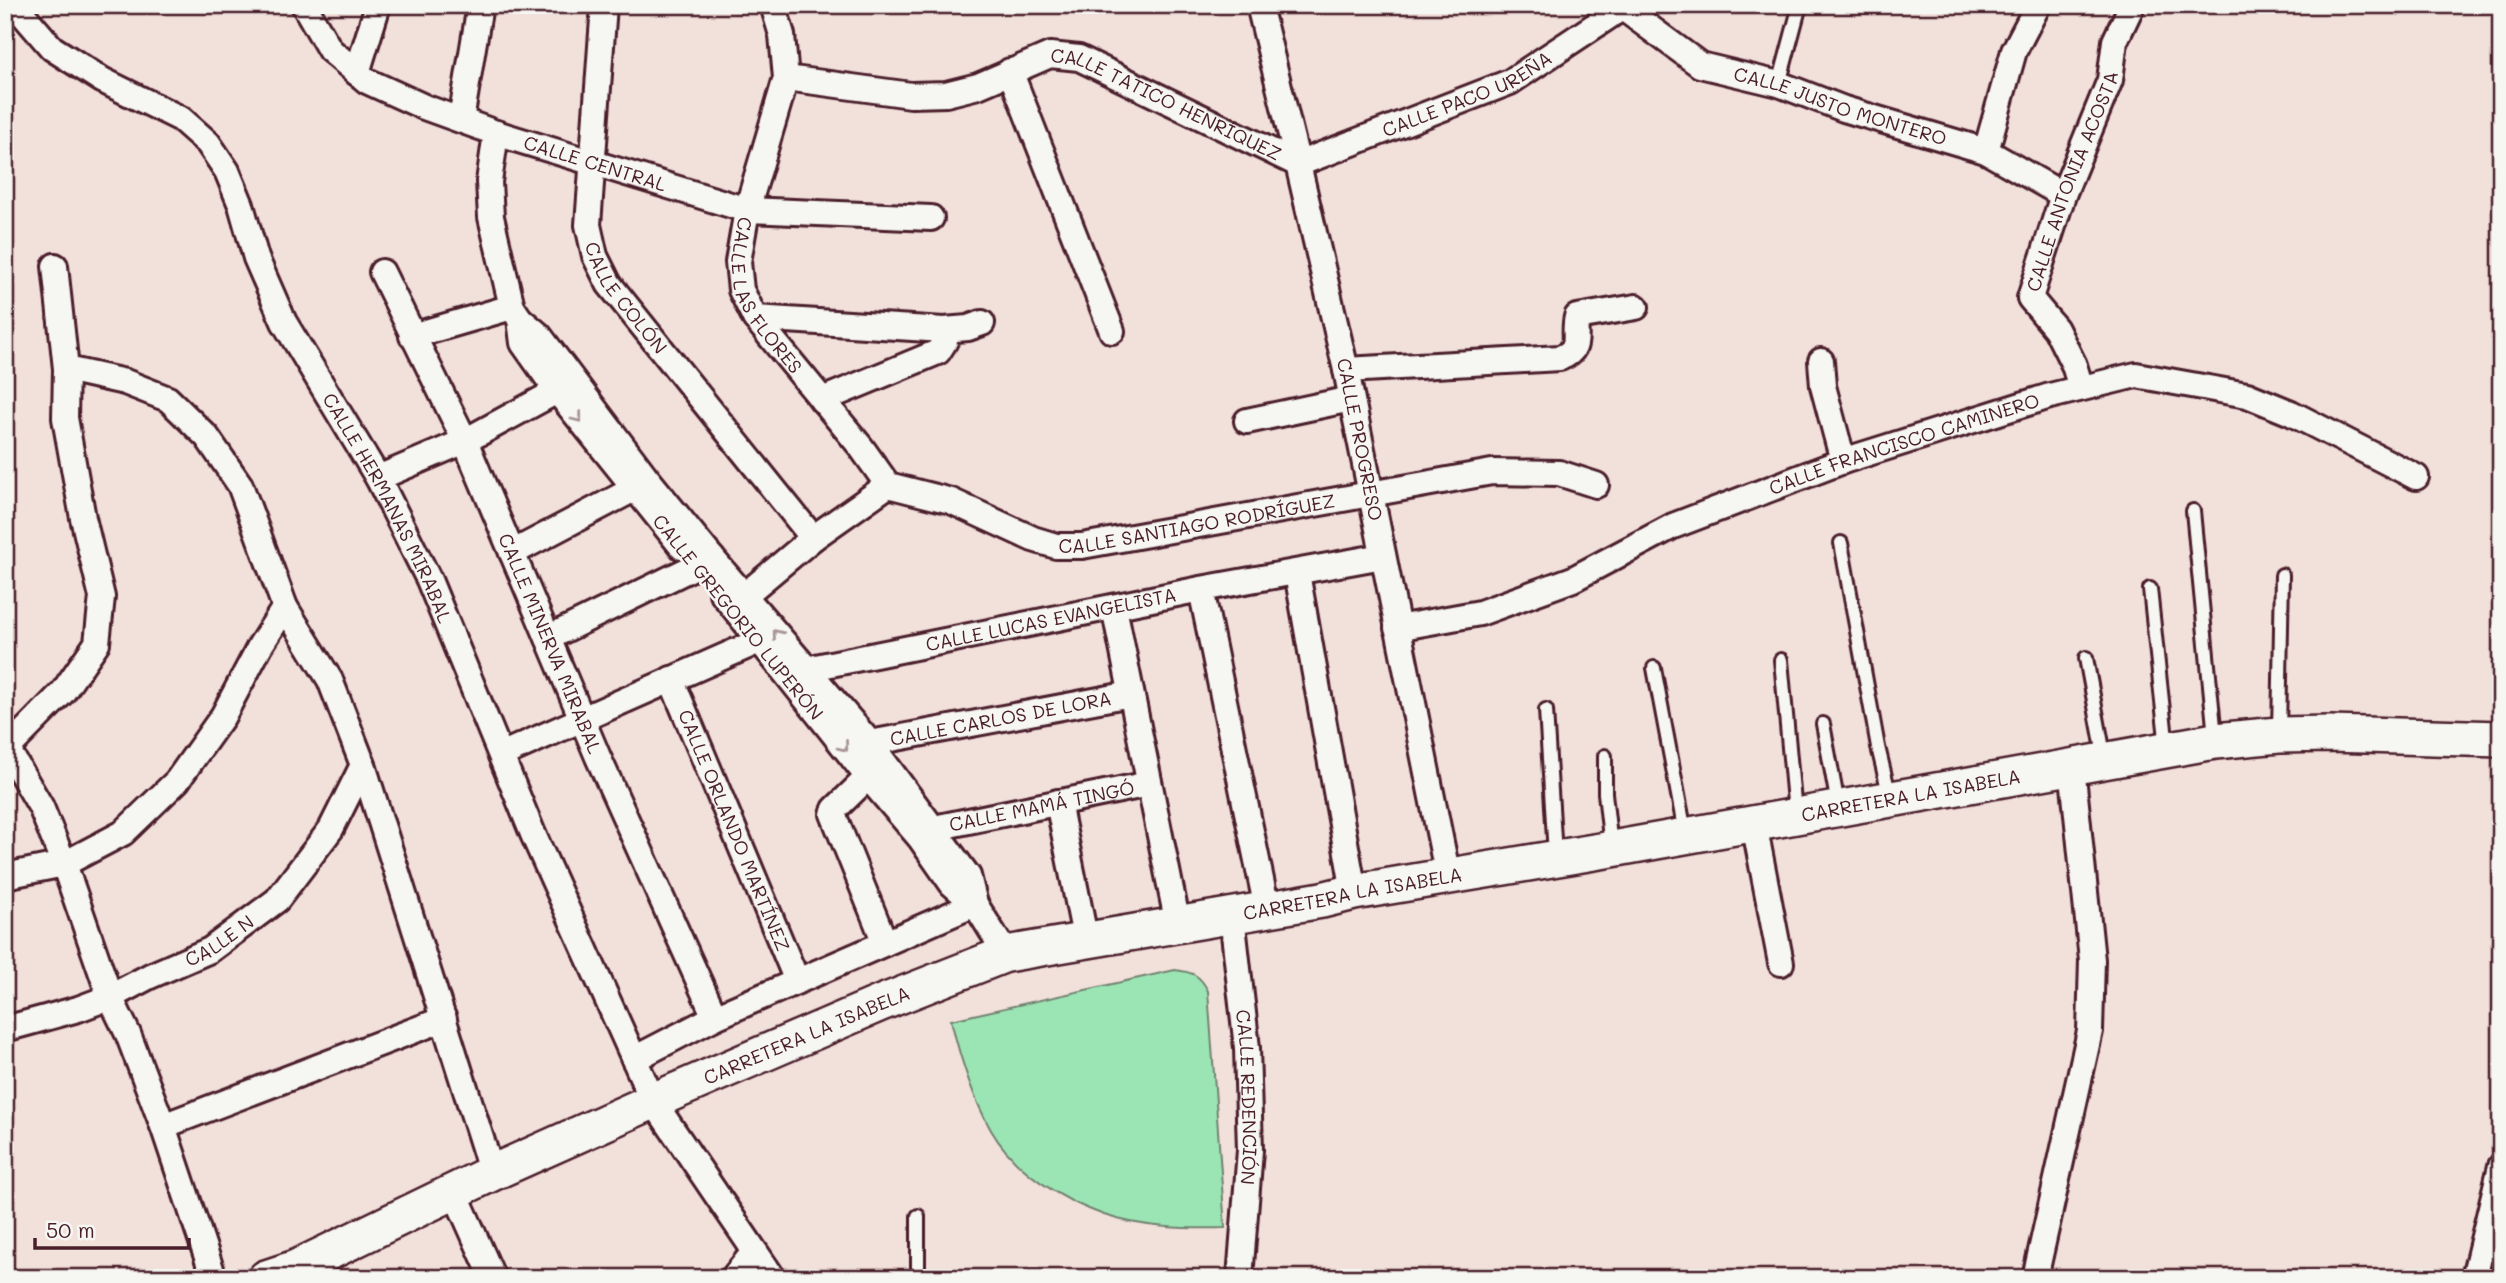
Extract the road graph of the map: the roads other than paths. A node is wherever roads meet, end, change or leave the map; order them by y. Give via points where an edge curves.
1 (15, 5) edge
2 (304, 5) edge
3 (378, 5) edge
4 (480, 5) edge
5 (604, 5) edge
6 (773, 5) edge
7 (1259, 5) edge
8 (1800, 5) edge
9 (2038, 5) edge
10 (2132, 5) edge
11 (1625, 7) edge
12 (1010, 71) junction
13 (357, 73) junction
14 (786, 78) junction
15 (1779, 84) junction
16 (461, 120) junction
17 (496, 133) junction
18 (1986, 151) junction
19 (592, 162) junction
20 (1298, 164) junction
21 (2063, 195) junction
22 (747, 210) junction
23 (931, 218) dead end
24 (55, 266) dead end
25 (382, 272) dead end
26 (1636, 307) dead end
27 (516, 313) junction
28 (755, 318) junction
29 (982, 323) dead end
30 (944, 330) junction
31 (1112, 331) dead end
32 (412, 336) junction
33 (1821, 361) dead end
34 (66, 369) junction
35 (1346, 370) junction
36 (2081, 388) junction
37 (557, 391) junction
38 (1351, 399) junction
39 (822, 400) junction
40 (1247, 421) dead end
41 (465, 441) junction
42 (1843, 461) junction
43 (2416, 477) dead end
44 (378, 478) junction
45 (640, 483) junction
46 (888, 485) junction
47 (1596, 485) dead end
48 (1371, 494) junction
49 (2193, 511) dead end
50 (813, 538) junction
51 (1841, 543) dead end
52 (512, 553) junction
53 (1383, 556) junction
54 (704, 562) junction
55 (1297, 573) junction
56 (2283, 575) dead end
57 (2150, 589) dead end
58 (1201, 590) junction
59 (739, 600) junction
60 (285, 607) junction
61 (1114, 607) junction
62 (1397, 628) junction
63 (548, 638) junction
64 (759, 641) junction
65 (2086, 658) dead end
66 (1781, 660) dead end
67 (806, 668) junction
68 (1654, 668) dead end
69 (671, 679) junction
70 (1131, 694) junction
71 (1546, 710) dead end
72 (582, 718) junction
73 (1823, 724) dead end
74 (2279, 735) junction
75 (2501, 739) edge
76 (2215, 741) junction
77 (870, 743) junction
78 (7, 747) edge
79 (2168, 748) junction
80 (501, 755) junction
81 (1605, 756) dead end
82 (2088, 763) junction
83 (363, 765) junction
84 (868, 777) junction
85 (1149, 783) junction
86 (1891, 800) junction
87 (1058, 802) junction
88 (1839, 809) junction
89 (1795, 817) junction
90 (1754, 824) junction
91 (934, 828) junction
92 (1686, 836) junction
93 (1612, 849) junction
94 (1556, 859) junction
95 (64, 864) junction
96 (5, 876) edge
97 (1448, 877) junction
98 (1354, 892) junction
99 (975, 904) junction
100 (1267, 909) junction
101 (1231, 916) junction
102 (1178, 925) junction
103 (1086, 942) junction
104 (885, 943) junction
105 (1006, 954) junction
106 (1782, 962) dead end
107 (797, 981) junction
108 (110, 997) junction
109 (715, 1017) junction
110 (444, 1019) junction
111 (5, 1028) edge
112 (634, 1059) junction
113 (653, 1101) junction
114 (163, 1126) junction
115 (2501, 1166) edge
116 (492, 1173) junction
117 (455, 1193) junction
118 (918, 1216) dead end
119 (754, 1251) junction
120 (268, 1277) edge
121 (214, 1278) edge
122 (493, 1278) edge
123 (733, 1278) edge
124 (774, 1278) edge
125 (918, 1278) edge
126 (1240, 1278) edge
127 (2035, 1278) edge
128 (2474, 1278) edge

1 - 44 street, CALLE HERMANAS MIRABAL via 52,48 102,80 181,120 208,143 242,205 256,258 284,322
2 - 13 street, CALLE CENTRAL via 330,50
3 - 13 street
4 - 16 street
5 - 19 street, CALLE COLÓN
6 - 14 street via 782,35
7 - 20 street, CALLE PROGRESO
8 - 15 lane
9 - 18 street via 2014,51
10 - 21 street, CALLE ANTONIA ACOSTA via 2115,41 2110,80
11 - 15 street, CALLE JUSTO MONTERO via 1700,65
11 - 20 street, CALLE PACO UREÑA via 1510,82
12 - 14 street, CALLE TATICO HENRÍQUEZ via 978,86 911,95
12 - 20 street, CALLE TATICO HENRÍQUEZ via 1050,55 1079,58
12 - 31 street
13 - 16 street, CALLE CENTRAL
14 - 22 street, CALLE LAS FLORES
15 - 18 street, CALLE JUSTO MONTERO via 1844,109
16 - 17 street, CALLE CENTRAL
17 - 19 street, CALLE CENTRAL
17 - 27 street, CALLE GREGORIO LUPERÓN via 489,182 491,218
18 - 21 street, CALLE JUSTO MONTERO
19 - 22 street, CALLE CENTRAL
19 - 50 street, CALLE COLÓN via 588,225 595,257 609,284
20 - 35 street, CALLE PROGRESO
21 - 36 street, CALLE ANTONIA ACOSTA via 2030,298 2056,329
22 - 23 street, CALLE CENTRAL
22 - 28 street, CALLE LAS FLORES via 738,262 741,290
24 - 34 street
25 - 32 street, CALLE MINERVA MIRABAL
26 - 35 street via 1577,317 1577,342 1571,354 1560,358
27 - 32 street
27 - 37 street, CALLE GREGORIO LUPERÓN via 523,343
27 - 45 street, CALLE GREGORIO LUPERÓN via 539,335
28 - 30 street
28 - 39 street, CALLE LAS FLORES
29 - 30 street
30 - 39 street via 938,352
32 - 41 street, CALLE MINERVA MIRABAL
33 - 42 street
34 - 60 street via 125,382 168,399 207,437 240,485
34 - 78 street via 65,418 102,597 97,643 63,692
35 - 38 street, CALLE PROGRESO
36 - 42 street, CALLE FRANCISCO CAMINERO
36 - 43 street, CALLE FRANCISCO CAMINERO via 2136,375 2247,395
37 - 41 street
37 -> 45 street, CALLE GREGORIO LUPERÓN
38 - 40 street
38 - 48 street, CALLE PROGRESO
39 - 46 street, CALLE LAS FLORES
41 - 44 street
41 - 52 street, CALLE MINERVA MIRABAL
42 - 62 street, CALLE FRANCISCO CAMINERO via 1673,526 1573,579 1480,613
44 - 80 street, CALLE HERMANAS MIRABAL via 429,580
45 - 52 street
45 - 54 street, CALLE GREGORIO LUPERÓN
46 - 48 street, CALLE SANTIAGO RODRÍGUEZ via 951,501 1056,546
46 - 50 street
47 - 48 street, CALLE SANTIAGO RODRÍGUEZ via 1559,473 1492,472
48 - 53 street, CALLE PROGRESO
49 - 76 lane
50 - 59 street
51 - 86 lane
52 - 63 street, CALLE MINERVA MIRABAL
53 - 55 street, CALLE LUCAS EVANGELISTA
53 - 62 street, CALLE PROGRESO
54 - 59 street, CALLE GREGORIO LUPERÓN
54 - 63 street
55 - 58 street, CALLE LUCAS EVANGELISTA
55 - 98 street
56 - 74 lane
57 - 79 lane
58 - 61 street, CALLE LUCAS EVANGELISTA
58 - 100 street
59 - 64 street, CALLE GREGORIO LUPERÓN
67 -> 59 street, CALLE GREGORIO LUPERÓN
60 - 83 street via 330,680
60 - 95 street via 223,716 177,781 123,833
61 - 67 street, CALLE LUCAS EVANGELISTA
61 - 70 street
62 - 97 street, CALLE PROGRESO
63 - 72 street, CALLE MINERVA MIRABAL
64 - 69 street
64 -> 84 street, CALLE GREGORIO LUPERÓN
65 - 82 lane
66 - 89 lane
67 - 77 street, CALLE GREGORIO LUPERÓN
68 - 92 lane
69 - 72 street
69 - 107 street, CALLE ORLANDO MARTÍNEZ
70 - 77 street, CALLE CARLOS DE LORA
70 - 85 street
71 - 94 lane
72 - 80 street
72 - 109 street, CALLE MINERVA MIRABAL
73 - 88 lane
74 - 75 main road, CARRETERA LA ISABELA
74 - 76 main road, CARRETERA LA ISABELA
76 - 79 main road, CARRETERA LA ISABELA
77 - 91 street, CALLE GREGORIO LUPERÓN
78 - 95 street via 41,807
79 - 82 main road, CARRETERA LA ISABELA
80 - 112 street, CALLE HERMANAS MIRABAL
81 - 93 lane
82 - 86 main road, CARRETERA LA ISABELA
82 - 127 street via 2090,1031
83 - 108 street, CALLE N via 331,829 277,901 210,950
83 - 110 street
84 - 99 street, CALLE GREGORIO LUPERÓN via 952,884
84 - 104 street via 833,814
85 - 87 street, CALLE MAMÁ TINGÓ
85 - 102 street
86 - 88 main road, CARRETERA LA ISABELA
87 - 91 street, CALLE MAMÁ TINGÓ
87 - 103 street
88 - 89 main road, CARRETERA LA ISABELA
89 - 90 main road, CARRETERA LA ISABELA
90 - 92 main road, CARRETERA LA ISABELA
90 - 106 street
91 - 99 street, CALLE GREGORIO LUPERÓN via 968,876
92 - 93 main road, CARRETERA LA ISABELA
93 - 94 main road, CARRETERA LA ISABELA
94 - 97 main road, CARRETERA LA ISABELA
95 - 96 street
95 - 108 street
97 - 98 main road, CARRETERA LA ISABELA
98 - 100 main road, CARRETERA LA ISABELA
99 - 104 street
99 - 105 street, CALLE GREGORIO LUPERÓN
100 - 101 main road, CARRETERA LA ISABELA
101 - 102 main road, CARRETERA LA ISABELA
101 - 126 street, CALLE REDENCIÓN via 1247,1048 1250,1138
102 - 103 main road, CARRETERA LA ISABELA
103 - 105 main road, CARRETERA LA ISABELA
104 - 107 street
105 - 113 main road, CARRETERA LA ISABELA
107 - 109 street
108 - 111 street, CALLE N
108 - 114 street
109 - 112 street
110 - 114 street
110 - 116 street
112 - 113 street, CALLE HERMANAS MIRABAL
113 - 116 main road, CARRETERA LA ISABELA
113 - 119 street, CALLE HERMANAS MIRABAL
114 - 121 street
115 - 128 street
116 - 117 main road, CARRETERA LA ISABELA
117 - 120 main road, CARRETERA LA ISABELA
117 - 122 street
118 - 125 lane
119 - 123 street
119 - 124 street, CALLE HERMANAS MIRABAL

